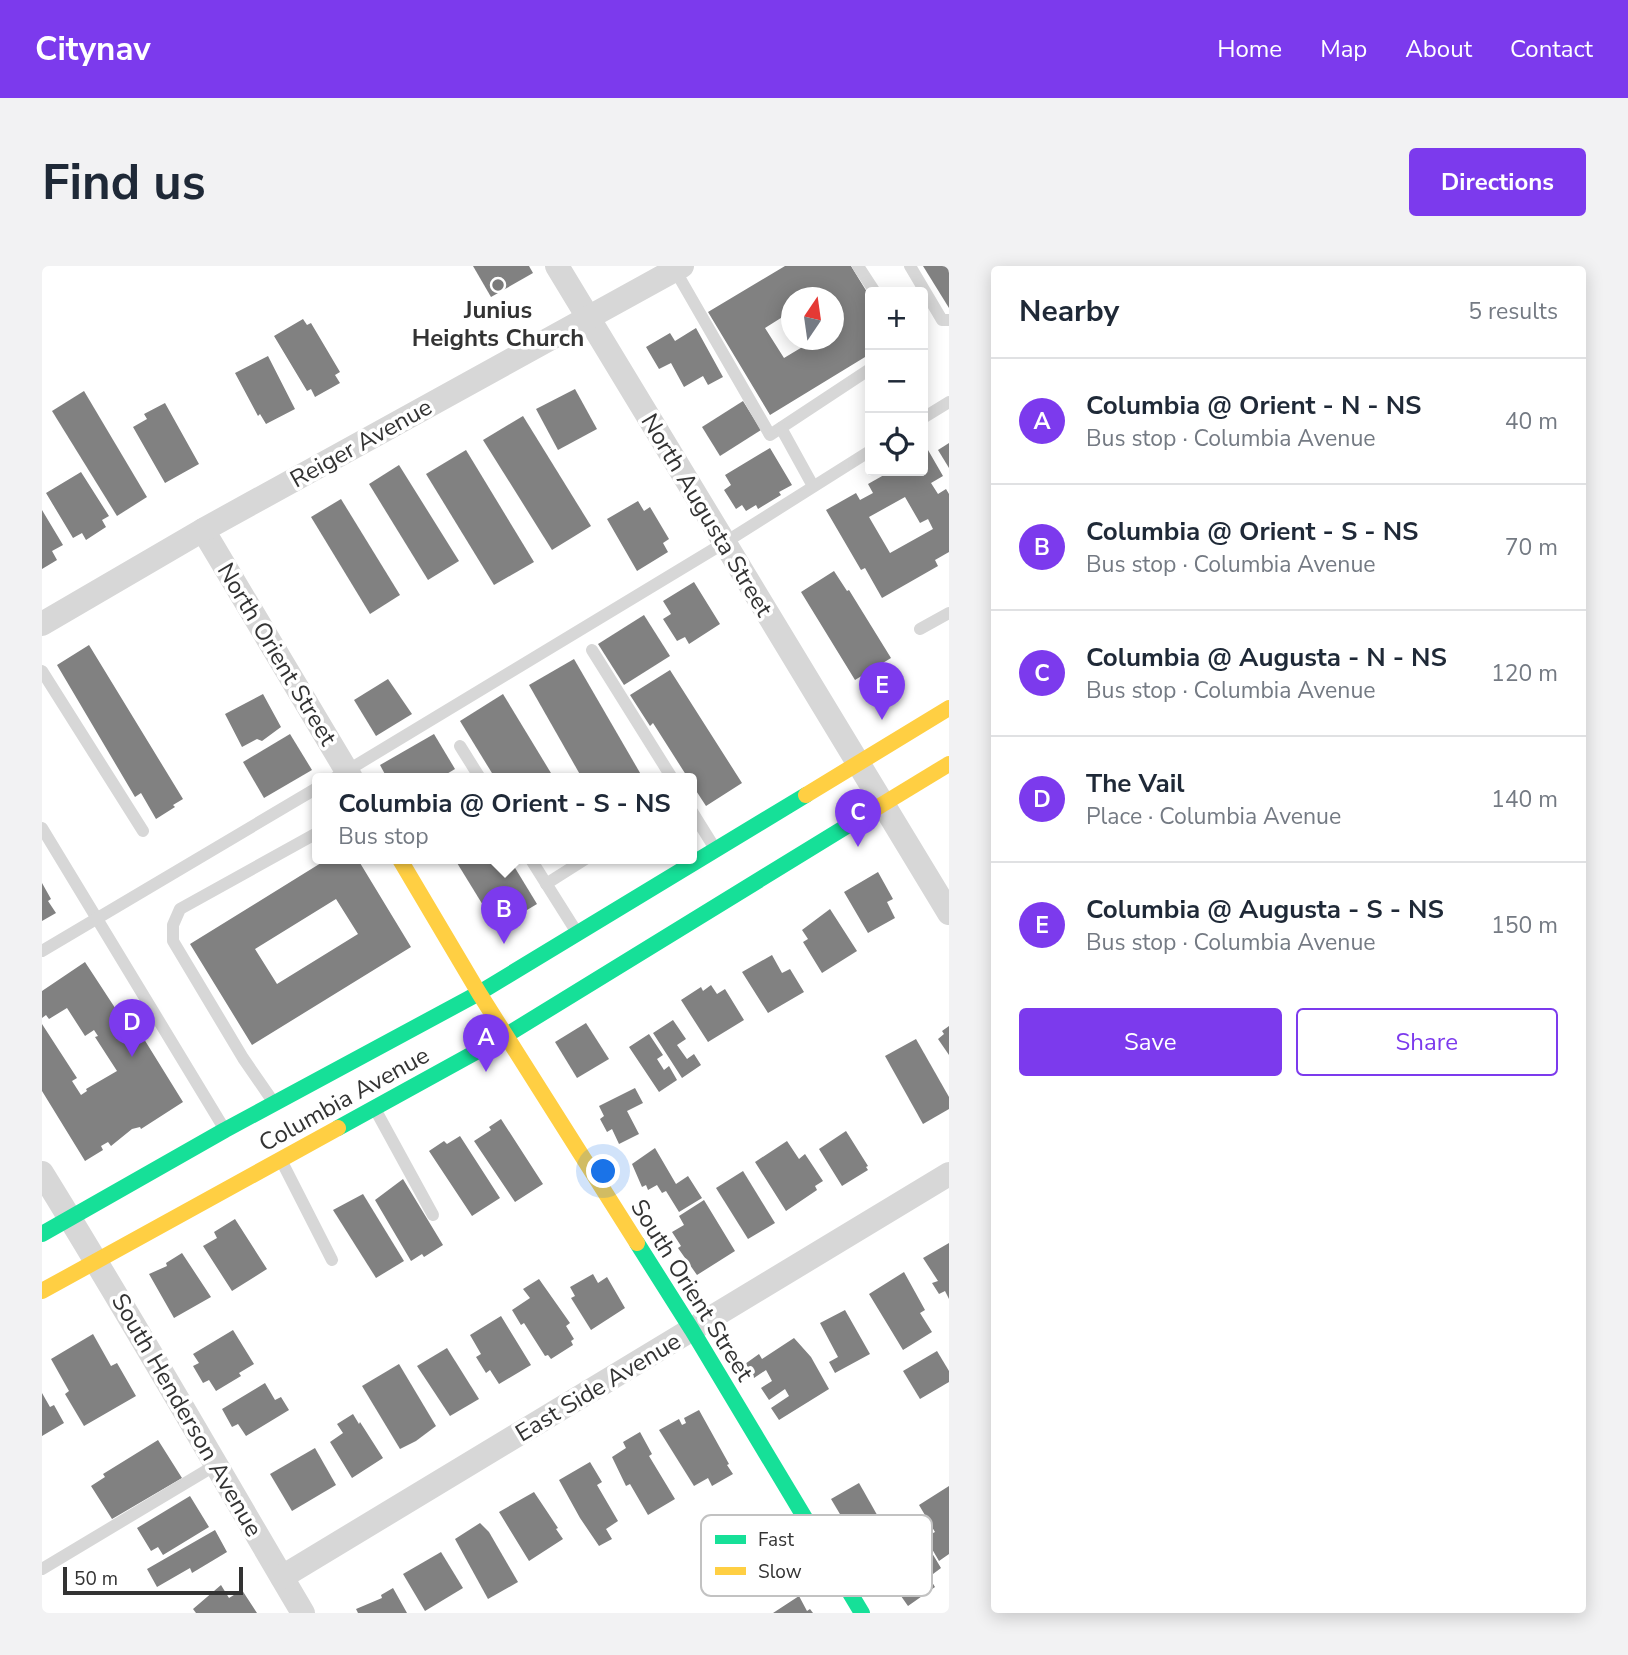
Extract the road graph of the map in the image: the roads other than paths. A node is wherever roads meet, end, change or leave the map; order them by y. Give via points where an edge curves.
1 (557, 266) edge
2 (858, 266) edge
3 (910, 266) edge
4 (679, 268) edge
5 (872, 287) edge
6 (588, 318) junction
7 (945, 320) edge
8 (865, 372) edge
9 (949, 402) edge
10 (928, 415) edge
11 (780, 428) junction
12 (865, 454) edge
13 (813, 486) junction
14 (203, 530) junction
15 (724, 543) junction
16 (949, 612) edge
17 (42, 624) edge
18 (920, 629) dead end
19 (592, 650) dead end
20 (42, 671) edge
21 (949, 708) edge
22 (460, 746) dead end
23 (857, 764) junction
24 (949, 764) edge
25 (343, 773) edge
26 (347, 773) edge
27 (477, 773) edge
28 (668, 773) edge
29 (312, 791) edge
30 (883, 805) junction
31 (697, 820) edge
32 (42, 828) edge
33 (143, 831) dead end
34 (312, 836) edge
35 (716, 850) junction
36 (697, 862) edge
37 (403, 864) edge
38 (534, 864) edge
39 (578, 864) edge
40 (693, 864) edge
41 (546, 884) junction
42 (949, 913) edge
43 (96, 918) junction
44 (578, 934) junction
45 (42, 951) edge
46 (479, 993) junction
47 (506, 1036) junction
48 (275, 1104) junction
49 (375, 1109) junction
50 (225, 1130) junction
51 (281, 1160) junction
52 (42, 1173) edge
53 (949, 1174) edge
54 (433, 1215) dead end
55 (69, 1217) junction
56 (42, 1234) edge
57 (96, 1259) junction
58 (332, 1260) dead end
59 (42, 1291) edge
60 (692, 1330) junction
61 (214, 1466) junction
62 (803, 1515) edge
63 (42, 1569) edge
64 (282, 1577) junction
65 (852, 1596) edge
66 (303, 1613) edge
67 (862, 1613) edge

1 - 6 street, North Augusta Street
2 - 5 lane
3 - 7 lane
4 - 6 street, Reiger Avenue
4 - 11 lane via 770,435
6 - 14 street, Reiger Avenue
6 - 15 street, North Augusta Street
8 - 11 lane
9 - 10 lane
11 - 13 lane
12 - 13 lane
13 - 15 lane
14 - 17 street, Reiger Avenue
14 - 25 street, North Orient Street
15 - 23 street, North Augusta Street
15 - 26 lane
16 - 18 lane
19 - 28 lane
20 - 33 lane
21 - 23 main road, Columbia Avenue
22 - 27 lane
23 - 30 street, North Augusta Street
23 - 35 main road, Columbia Avenue
24 - 30 main road, Columbia Avenue
29 - 43 lane
30 - 42 street, North Augusta Street
30 - 47 main road, Columbia Avenue
31 - 35 lane
32 - 43 lane
34 - 48 lane via 180,909 173,925 173,941
35 - 36 main road, Columbia Avenue
37 - 46 main road
38 - 41 lane
39 - 41 lane
40 - 44 main road, Columbia Avenue
41 - 44 lane
43 - 45 lane
43 - 50 lane
44 - 46 main road, Columbia Avenue
46 - 47 main road, South Orient Street
46 - 48 main road, Columbia Avenue
47 - 49 main road, Columbia Avenue
47 - 60 main road, South Orient Street
48 - 50 main road, Columbia Avenue
49 - 51 main road, Columbia Avenue
49 - 54 lane
50 - 55 main road, Columbia Avenue
51 - 57 main road, Columbia Avenue
51 - 58 lane
52 - 55 street, South Henderson Avenue
53 - 60 street, East Side Avenue
55 - 56 main road, Columbia Avenue
55 - 57 street, South Henderson Avenue
57 - 59 main road, Columbia Avenue
57 - 61 street, South Henderson Avenue
60 - 62 main road, South Orient Street
60 - 64 street, East Side Avenue
61 - 63 lane
61 - 64 street, South Henderson Avenue
64 - 66 street, South Henderson Avenue
65 - 67 main road, South Orient Street

